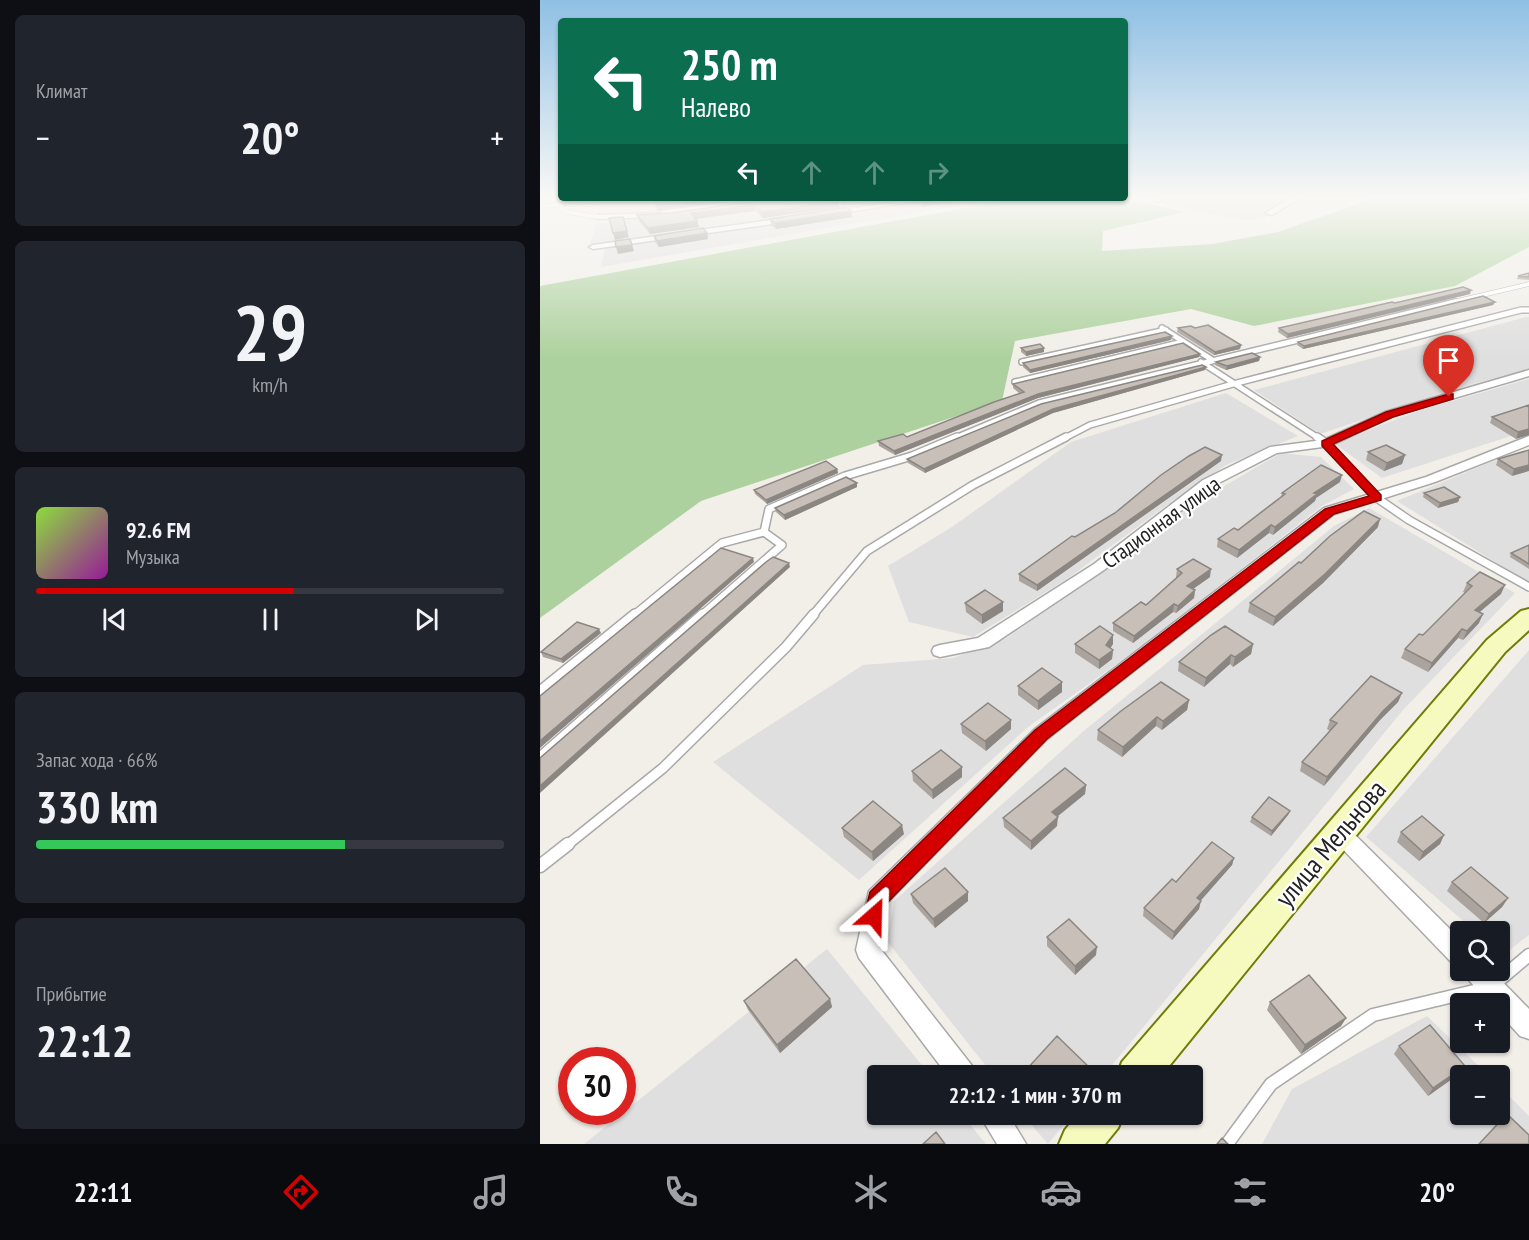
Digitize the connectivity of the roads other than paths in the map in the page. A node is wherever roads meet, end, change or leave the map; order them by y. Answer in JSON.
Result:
{"nodes":[{"id":1,"x":1529,"y":284,"type":"edge"},
{"id":2,"x":1529,"y":310,"type":"edge"},
{"id":3,"x":1183,"y":342,"type":"junction"},
{"id":4,"x":1211,"y":359,"type":"junction"},
{"id":5,"x":1022,"y":362,"type":"edge"},
{"id":6,"x":1201,"y":362,"type":"junction"},
{"id":7,"x":1529,"y":373,"type":"edge"},
{"id":8,"x":1015,"y":382,"type":"edge"},
{"id":9,"x":1233,"y":384,"type":"junction"},
{"id":10,"x":1529,"y":440,"type":"edge"},
{"id":11,"x":1326,"y":443,"type":"junction"},
{"id":12,"x":1377,"y":498,"type":"junction"},
{"id":13,"x":764,"y":532,"type":"junction"},
{"id":14,"x":1529,"y":587,"type":"edge"},
{"id":15,"x":1529,"y":617,"type":"edge"},
{"id":16,"x":940,"y":651,"type":"dead end"},
{"id":17,"x":540,"y":691,"type":"edge"},
{"id":18,"x":540,"y":757,"type":"edge"},
{"id":19,"x":1339,"y":832,"type":"junction"},
{"id":20,"x":540,"y":866,"type":"edge"},
{"id":21,"x":1450,"y":945,"type":"edge"},
{"id":22,"x":1529,"y":955,"type":"edge"},
{"id":23,"x":1510,"y":965,"type":"edge"},
{"id":24,"x":1477,"y":981,"type":"edge"},
{"id":25,"x":1485,"y":981,"type":"edge"},
{"id":26,"x":1529,"y":1028,"type":"edge"},
{"id":27,"x":956,"y":1065,"type":"edge"},
{"id":28,"x":1145,"y":1065,"type":"edge"},
{"id":29,"x":1000,"y":1125,"type":"edge"},
{"id":30,"x":1095,"y":1125,"type":"edge"},
{"id":31,"x":1013,"y":1144,"type":"edge"},
{"id":32,"x":1079,"y":1144,"type":"edge"},
{"id":33,"x":1227,"y":1144,"type":"edge"}],
"edges":[{"from":1,"to":4,"type":"lane"},
{"from":2,"to":9,"type":"lane"},
{"from":3,"to":4,"type":"lane"},
{"from":3,"to":5,"type":"lane"},
{"from":3,"to":8,"type":"lane"},
{"from":4,"to":6,"type":"lane"},
{"from":6,"to":9,"type":"lane"},
{"from":6,"to":13,"type":"lane"},
{"from":7,"to":11,"type":"street","name":"Стадионная улица"},
{"from":9,"to":11,"type":"lane"},
{"from":9,"to":20,"type":"lane"},
{"from":10,"to":12,"type":"street"},
{"from":11,"to":12,"type":"lane"},
{"from":11,"to":16,"type":"street","name":"Стадионная улица"},
{"from":12,"to":14,"type":"lane"},
{"from":12,"to":27,"type":"street"},
{"from":13,"to":17,"type":"lane"},
{"from":13,"to":18,"type":"lane"},
{"from":15,"to":19,"type":"main road","name":"улица Мельнова"},
{"from":19,"to":21,"type":"street"},
{"from":19,"to":28,"type":"main road","name":"улица Мельнова"},
{"from":22,"to":23,"type":"lane"},
{"from":24,"to":33,"type":"lane"},
{"from":25,"to":26,"type":"street"},
{"from":29,"to":31,"type":"street"},
{"from":30,"to":32,"type":"main road"}]}
